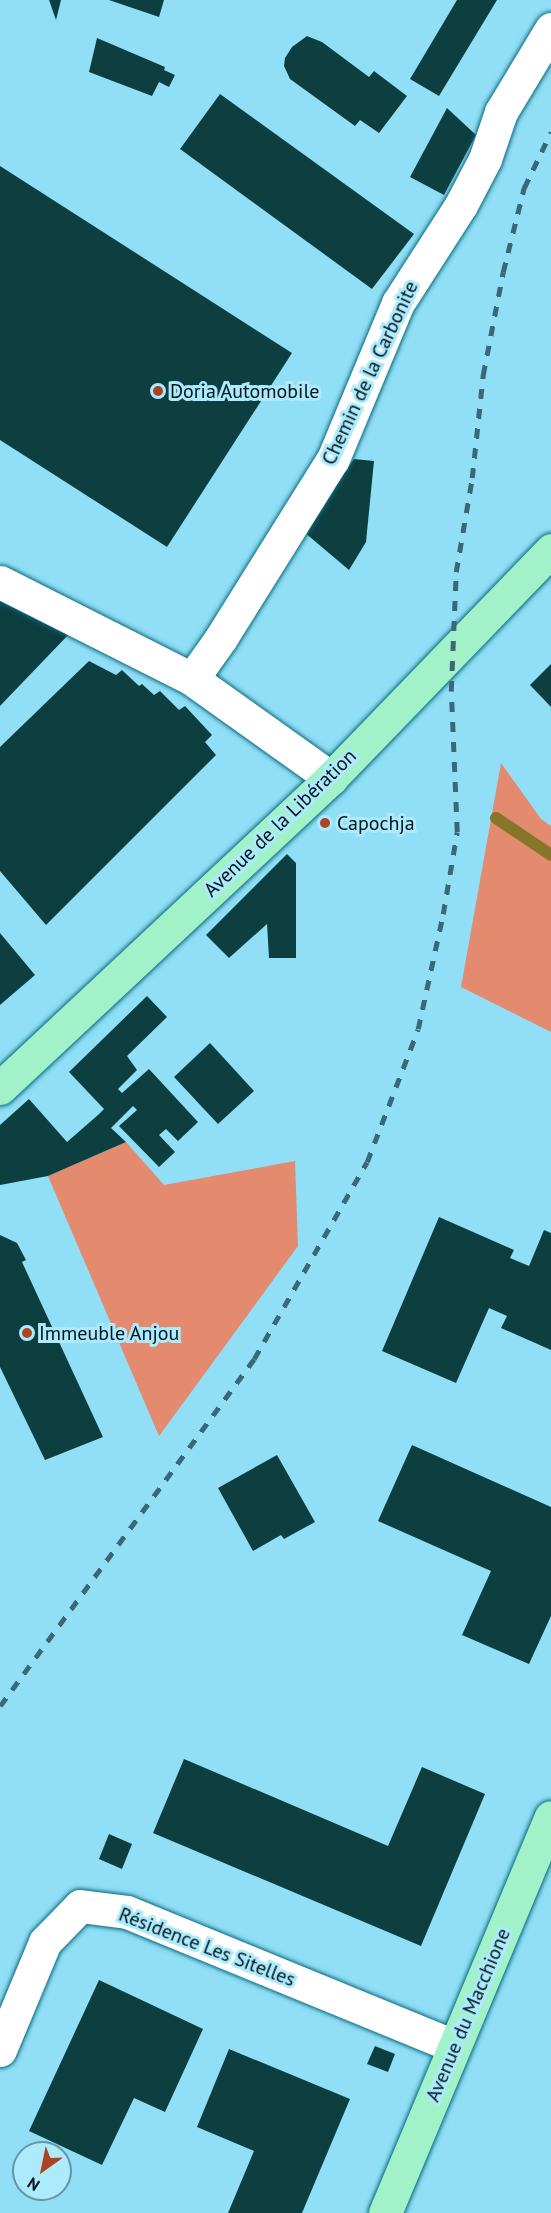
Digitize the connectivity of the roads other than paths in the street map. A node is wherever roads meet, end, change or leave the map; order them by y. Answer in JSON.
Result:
{"nodes":[{"id":1,"x":551,"y":29,"type":"edge"},
{"id":2,"x":551,"y":550,"type":"edge"},
{"id":3,"x":0,"y":582,"type":"edge"},
{"id":4,"x":192,"y":679,"type":"junction"},
{"id":5,"x":331,"y":778,"type":"junction"},
{"id":6,"x":0,"y":1088,"type":"edge"},
{"id":7,"x":551,"y":1817,"type":"edge"},
{"id":8,"x":453,"y":2046,"type":"junction"},
{"id":9,"x":0,"y":2050,"type":"edge"},
{"id":10,"x":386,"y":2213,"type":"edge"}],
"edges":[{"from":1,"to":4,"type":"street","name":"Chemin de la Carbonite"},
{"from":2,"to":5,"type":"main road","name":"Avenue de la Libération"},
{"from":3,"to":4,"type":"street"},
{"from":4,"to":5,"type":"street"},
{"from":5,"to":6,"type":"main road","name":"Avenue de la Libération"},
{"from":7,"to":8,"type":"main road","name":"Avenue du Macchione"},
{"from":8,"to":9,"type":"street","name":"Résidence Les Sitelles"},
{"from":8,"to":10,"type":"main road","name":"Avenue du Macchione"}]}
